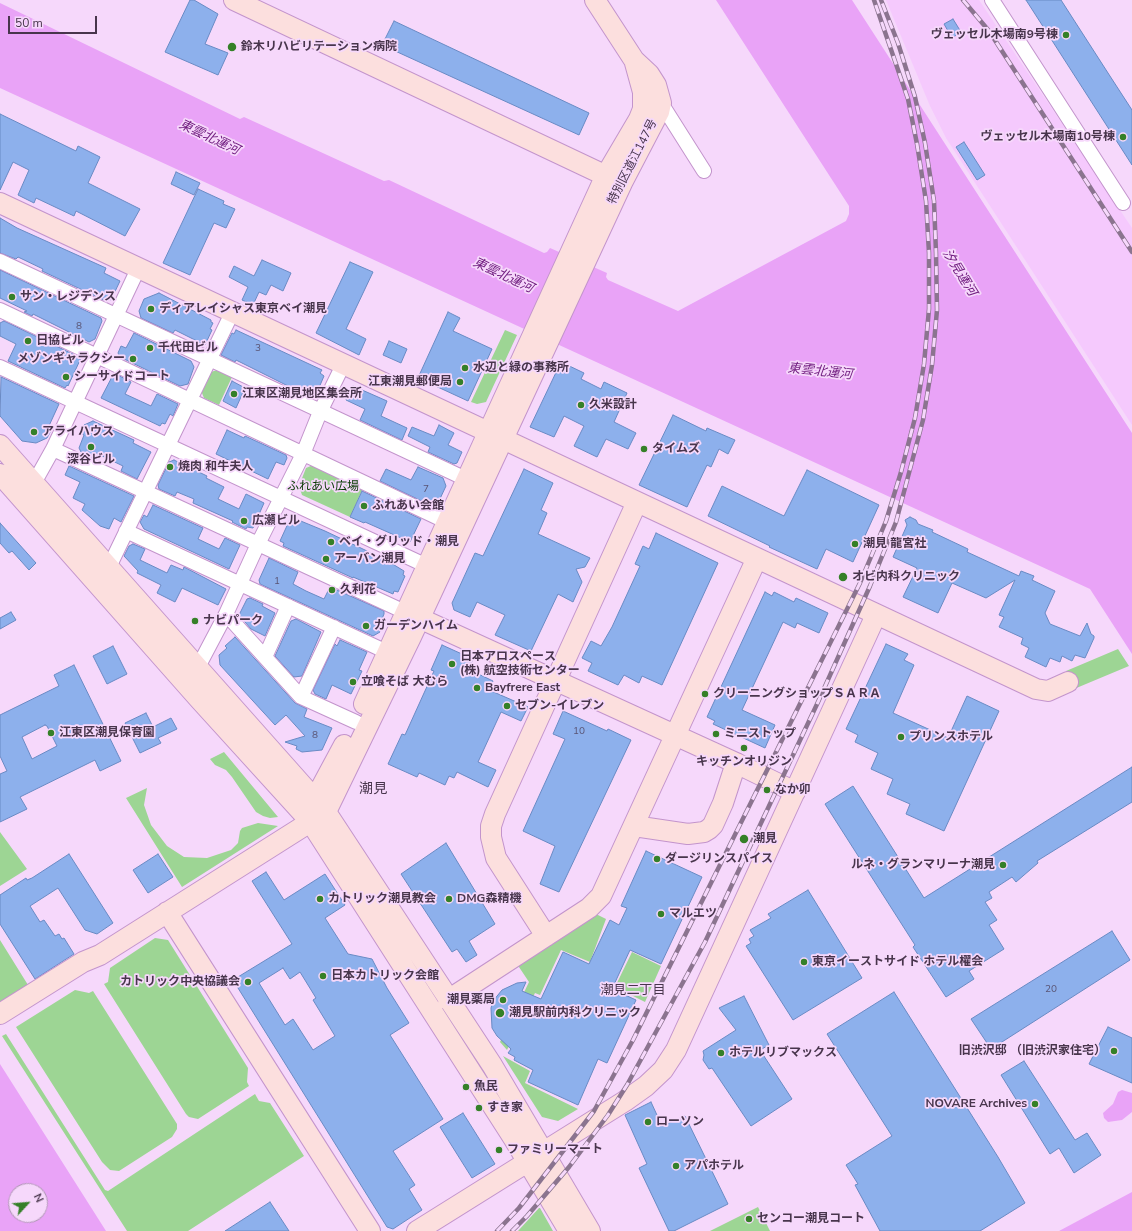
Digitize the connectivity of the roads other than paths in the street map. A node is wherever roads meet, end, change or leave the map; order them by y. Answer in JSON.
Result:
{"nodes":[{"id":1,"x":234,"y":0,"type":"edge"},
{"id":2,"x":595,"y":0,"type":"edge"},
{"id":3,"x":992,"y":0,"type":"edge"},
{"id":4,"x":260,"y":5,"type":"edge"},
{"id":5,"x":634,"y":60,"type":"junction"},
{"id":6,"x":661,"y":103,"type":"junction"},
{"id":7,"x":704,"y":171,"type":"dead end"},
{"id":8,"x":614,"y":179,"type":"junction"},
{"id":9,"x":0,"y":203,"type":"edge"},
{"id":10,"x":1123,"y":203,"type":"dead end"},
{"id":11,"x":0,"y":261,"type":"edge"},
{"id":12,"x":138,"y":270,"type":"junction"},
{"id":13,"x":0,"y":310,"type":"edge"},
{"id":14,"x":232,"y":313,"type":"junction"},
{"id":15,"x":116,"y":316,"type":"junction"},
{"id":16,"x":97,"y":355,"type":"junction"},
{"id":17,"x":210,"y":360,"type":"junction"},
{"id":18,"x":343,"y":365,"type":"junction"},
{"id":19,"x":0,"y":367,"type":"edge"},
{"id":20,"x":190,"y":400,"type":"junction"},
{"id":21,"x":75,"y":402,"type":"junction"},
{"id":22,"x":320,"y":412,"type":"junction"},
{"id":23,"x":496,"y":435,"type":"junction"},
{"id":24,"x":0,"y":445,"type":"edge"},
{"id":25,"x":168,"y":445,"type":"junction"},
{"id":26,"x":53,"y":449,"type":"junction"},
{"id":27,"x":303,"y":454,"type":"junction"},
{"id":28,"x":0,"y":474,"type":"edge"},
{"id":29,"x":466,"y":479,"type":"junction"},
{"id":30,"x":34,"y":483,"type":"junction"},
{"id":31,"x":146,"y":491,"type":"junction"},
{"id":32,"x":20,"y":496,"type":"junction"},
{"id":33,"x":280,"y":498,"type":"junction"},
{"id":34,"x":638,"y":502,"type":"junction"},
{"id":35,"x":447,"y":522,"type":"junction"},
{"id":36,"x":126,"y":531,"type":"junction"},
{"id":37,"x":258,"y":544,"type":"junction"},
{"id":38,"x":757,"y":558,"type":"junction"},
{"id":39,"x":427,"y":566,"type":"junction"},
{"id":40,"x":109,"y":567,"type":"junction"},
{"id":41,"x":240,"y":584,"type":"junction"},
{"id":42,"x":288,"y":606,"type":"junction"},
{"id":43,"x":226,"y":614,"type":"junction"},
{"id":44,"x":413,"y":615,"type":"junction"},
{"id":45,"x":876,"y":615,"type":"junction"},
{"id":46,"x":334,"y":628,"type":"junction"},
{"id":47,"x":387,"y":652,"type":"junction"},
{"id":48,"x":265,"y":657,"type":"junction"},
{"id":49,"x":198,"y":667,"type":"junction"},
{"id":50,"x":556,"y":680,"type":"junction"},
{"id":51,"x":1068,"y":682,"type":"dead end"},
{"id":52,"x":301,"y":697,"type":"junction"},
{"id":53,"x":356,"y":722,"type":"junction"},
{"id":54,"x":676,"y":736,"type":"junction"},
{"id":55,"x":736,"y":763,"type":"junction"},
{"id":56,"x":795,"y":792,"type":"junction"},
{"id":57,"x":317,"y":811,"type":"junction"},
{"id":58,"x":634,"y":826,"type":"junction"},
{"id":59,"x":167,"y":912,"type":"junction"},
{"id":60,"x":546,"y":936,"type":"junction"},
{"id":61,"x":100,"y":955,"type":"junction"},
{"id":62,"x":448,"y":1000,"type":"junction"},
{"id":63,"x":0,"y":1014,"type":"edge"},
{"id":64,"x":0,"y":1022,"type":"edge"},
{"id":65,"x":536,"y":1157,"type":"junction"},
{"id":66,"x":370,"y":1231,"type":"edge"},
{"id":67,"x":417,"y":1231,"type":"edge"},
{"id":68,"x":569,"y":1231,"type":"edge"},
{"id":69,"x":590,"y":1231,"type":"edge"}],
"edges":[{"from":1,"to":4,"type":"street"},
{"from":2,"to":5,"type":"street","name":"特別区道江147号"},
{"from":3,"to":10,"type":"street"},
{"from":4,"to":8,"type":"street"},
{"from":5,"to":6,"type":"street","name":"特別区道江147号"},
{"from":5,"to":8,"type":"street","name":"特別区道江147号"},
{"from":6,"to":7,"type":"street"},
{"from":6,"to":8,"type":"street","name":"特別区道江147号"},
{"from":8,"to":23,"type":"street","name":"特別区道江147号"},
{"from":9,"to":12,"type":"street"},
{"from":11,"to":15,"type":"street"},
{"from":12,"to":14,"type":"street"},
{"from":12,"to":15,"type":"street"},
{"from":13,"to":16,"type":"street"},
{"from":14,"to":17,"type":"street"},
{"from":14,"to":18,"type":"street"},
{"from":15,"to":16,"type":"street"},
{"from":15,"to":17,"type":"street"},
{"from":16,"to":20,"type":"street"},
{"from":16,"to":21,"type":"street"},
{"from":17,"to":20,"type":"street"},
{"from":17,"to":22,"type":"street"},
{"from":18,"to":22,"type":"street"},
{"from":18,"to":23,"type":"street"},
{"from":19,"to":21,"type":"street"},
{"from":20,"to":25,"type":"street"},
{"from":20,"to":27,"type":"street"},
{"from":21,"to":25,"type":"street"},
{"from":21,"to":26,"type":"street"},
{"from":22,"to":27,"type":"street"},
{"from":22,"to":29,"type":"street"},
{"from":23,"to":29,"type":"street"},
{"from":23,"to":34,"type":"street"},
{"from":23,"to":44,"type":"street"},
{"from":24,"to":30,"type":"street"},
{"from":25,"to":31,"type":"street"},
{"from":25,"to":33,"type":"street"},
{"from":26,"to":30,"type":"street"},
{"from":26,"to":31,"type":"street"},
{"from":27,"to":33,"type":"street"},
{"from":27,"to":35,"type":"street"},
{"from":28,"to":32,"type":"street"},
{"from":29,"to":35,"type":"street"},
{"from":30,"to":32,"type":"street"},
{"from":30,"to":40,"type":"street"},
{"from":31,"to":36,"type":"street"},
{"from":31,"to":37,"type":"street"},
{"from":32,"to":57,"type":"street"},
{"from":33,"to":37,"type":"street"},
{"from":33,"to":39,"type":"street"},
{"from":34,"to":38,"type":"street"},
{"from":34,"to":50,"type":"street"},
{"from":35,"to":39,"type":"street"},
{"from":36,"to":40,"type":"street"},
{"from":36,"to":41,"type":"street"},
{"from":37,"to":41,"type":"street"},
{"from":37,"to":44,"type":"street"},
{"from":38,"to":45,"type":"street"},
{"from":38,"to":54,"type":"street"},
{"from":39,"to":44,"type":"street"},
{"from":40,"to":49,"type":"street"},
{"from":41,"to":42,"type":"street"},
{"from":41,"to":43,"type":"street"},
{"from":42,"to":46,"type":"street"},
{"from":42,"to":48,"type":"street"},
{"from":43,"to":48,"type":"street"},
{"from":43,"to":49,"type":"street"},
{"from":44,"to":47,"type":"street"},
{"from":44,"to":50,"type":"street"},
{"from":44,"to":57,"type":"street"},
{"from":45,"to":51,"type":"street"},
{"from":45,"to":56,"type":"street"},
{"from":46,"to":47,"type":"street"},
{"from":46,"to":52,"type":"street"},
{"from":47,"to":53,"type":"street"},
{"from":48,"to":52,"type":"street"},
{"from":49,"to":57,"type":"street"},
{"from":50,"to":54,"type":"street"},
{"from":50,"to":60,"type":"street"},
{"from":52,"to":53,"type":"street"},
{"from":53,"to":57,"type":"street"},
{"from":54,"to":55,"type":"street"},
{"from":54,"to":58,"type":"street"},
{"from":55,"to":56,"type":"street"},
{"from":55,"to":58,"type":"street"},
{"from":56,"to":65,"type":"street"},
{"from":57,"to":59,"type":"street"},
{"from":57,"to":62,"type":"street"},
{"from":57,"to":65,"type":"street"},
{"from":58,"to":60,"type":"street"},
{"from":59,"to":61,"type":"street"},
{"from":59,"to":66,"type":"street"},
{"from":60,"to":62,"type":"street"},
{"from":61,"to":63,"type":"street"},
{"from":61,"to":64,"type":"street"},
{"from":62,"to":65,"type":"street"},
{"from":65,"to":67,"type":"street"},
{"from":65,"to":68,"type":"street"},
{"from":65,"to":69,"type":"street"}]}
